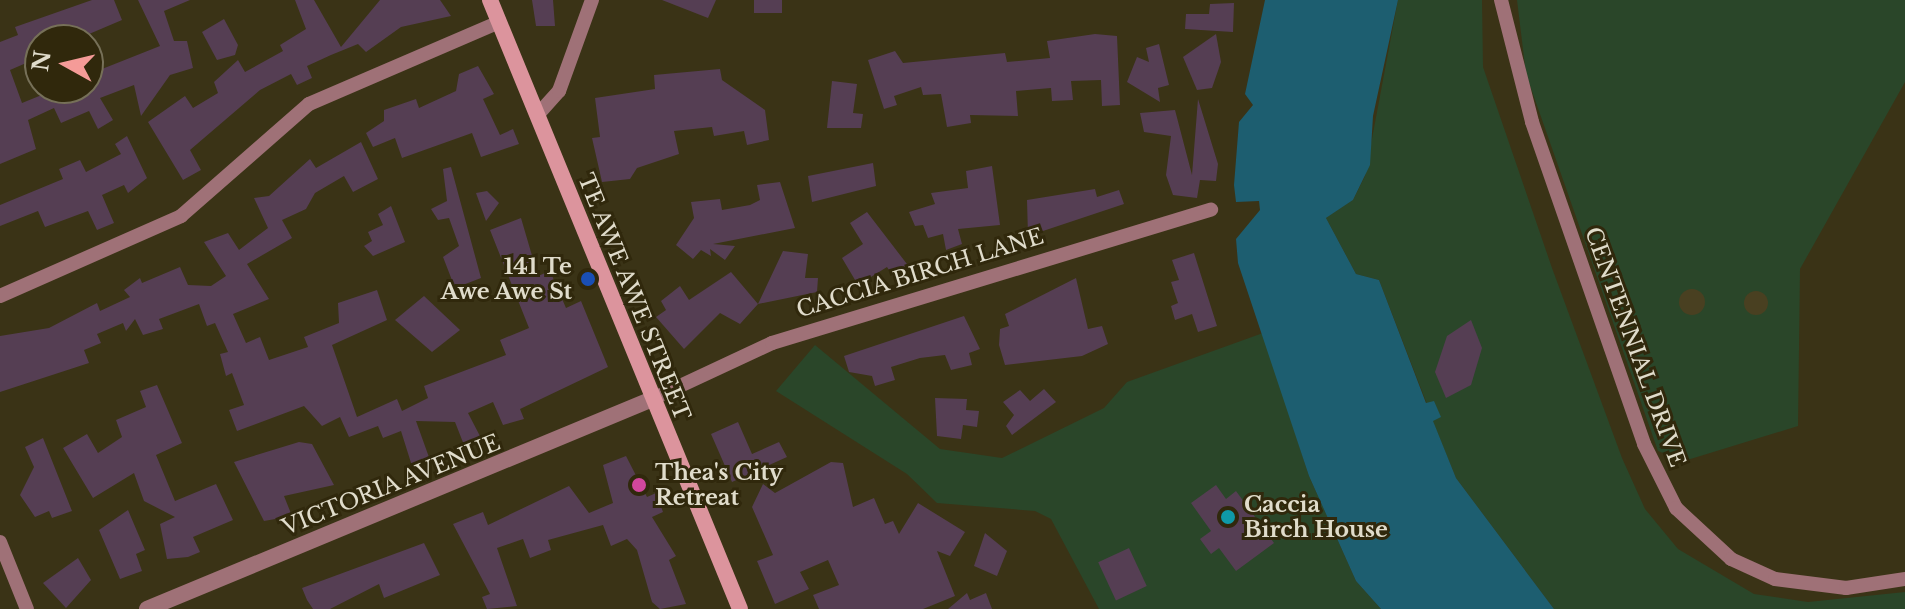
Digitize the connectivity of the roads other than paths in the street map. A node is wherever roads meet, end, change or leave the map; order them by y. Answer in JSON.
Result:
{"nodes":[{"id":1,"x":490,"y":0,"type":"edge"},
{"id":2,"x":592,"y":0,"type":"edge"},
{"id":3,"x":1501,"y":0,"type":"edge"},
{"id":4,"x":499,"y":22,"type":"junction"},
{"id":5,"x":541,"y":111,"type":"junction"},
{"id":6,"x":1211,"y":210,"type":"dead end"},
{"id":7,"x":0,"y":296,"type":"edge"},
{"id":8,"x":650,"y":400,"type":"junction"},
{"id":9,"x":0,"y":542,"type":"edge"},
{"id":10,"x":1905,"y":579,"type":"edge"},
{"id":11,"x":27,"y":609,"type":"edge"},
{"id":12,"x":147,"y":609,"type":"edge"},
{"id":13,"x":740,"y":609,"type":"edge"}],
"edges":[{"from":1,"to":4,"type":"main road","name":"TE AWE AWE STREET"},
{"from":2,"to":5,"type":"street"},
{"from":3,"to":10,"type":"street","name":"CENTENNIAL DRIVE"},
{"from":4,"to":5,"type":"main road","name":"TE AWE AWE STREET"},
{"from":4,"to":7,"type":"street"},
{"from":5,"to":8,"type":"main road","name":"TE AWE AWE STREET"},
{"from":6,"to":8,"type":"street","name":"CACCIA BIRCH LANE"},
{"from":8,"to":12,"type":"street","name":"VICTORIA AVENUE"},
{"from":8,"to":13,"type":"main road","name":"TE AWE AWE STREET"},
{"from":9,"to":11,"type":"street"}]}
